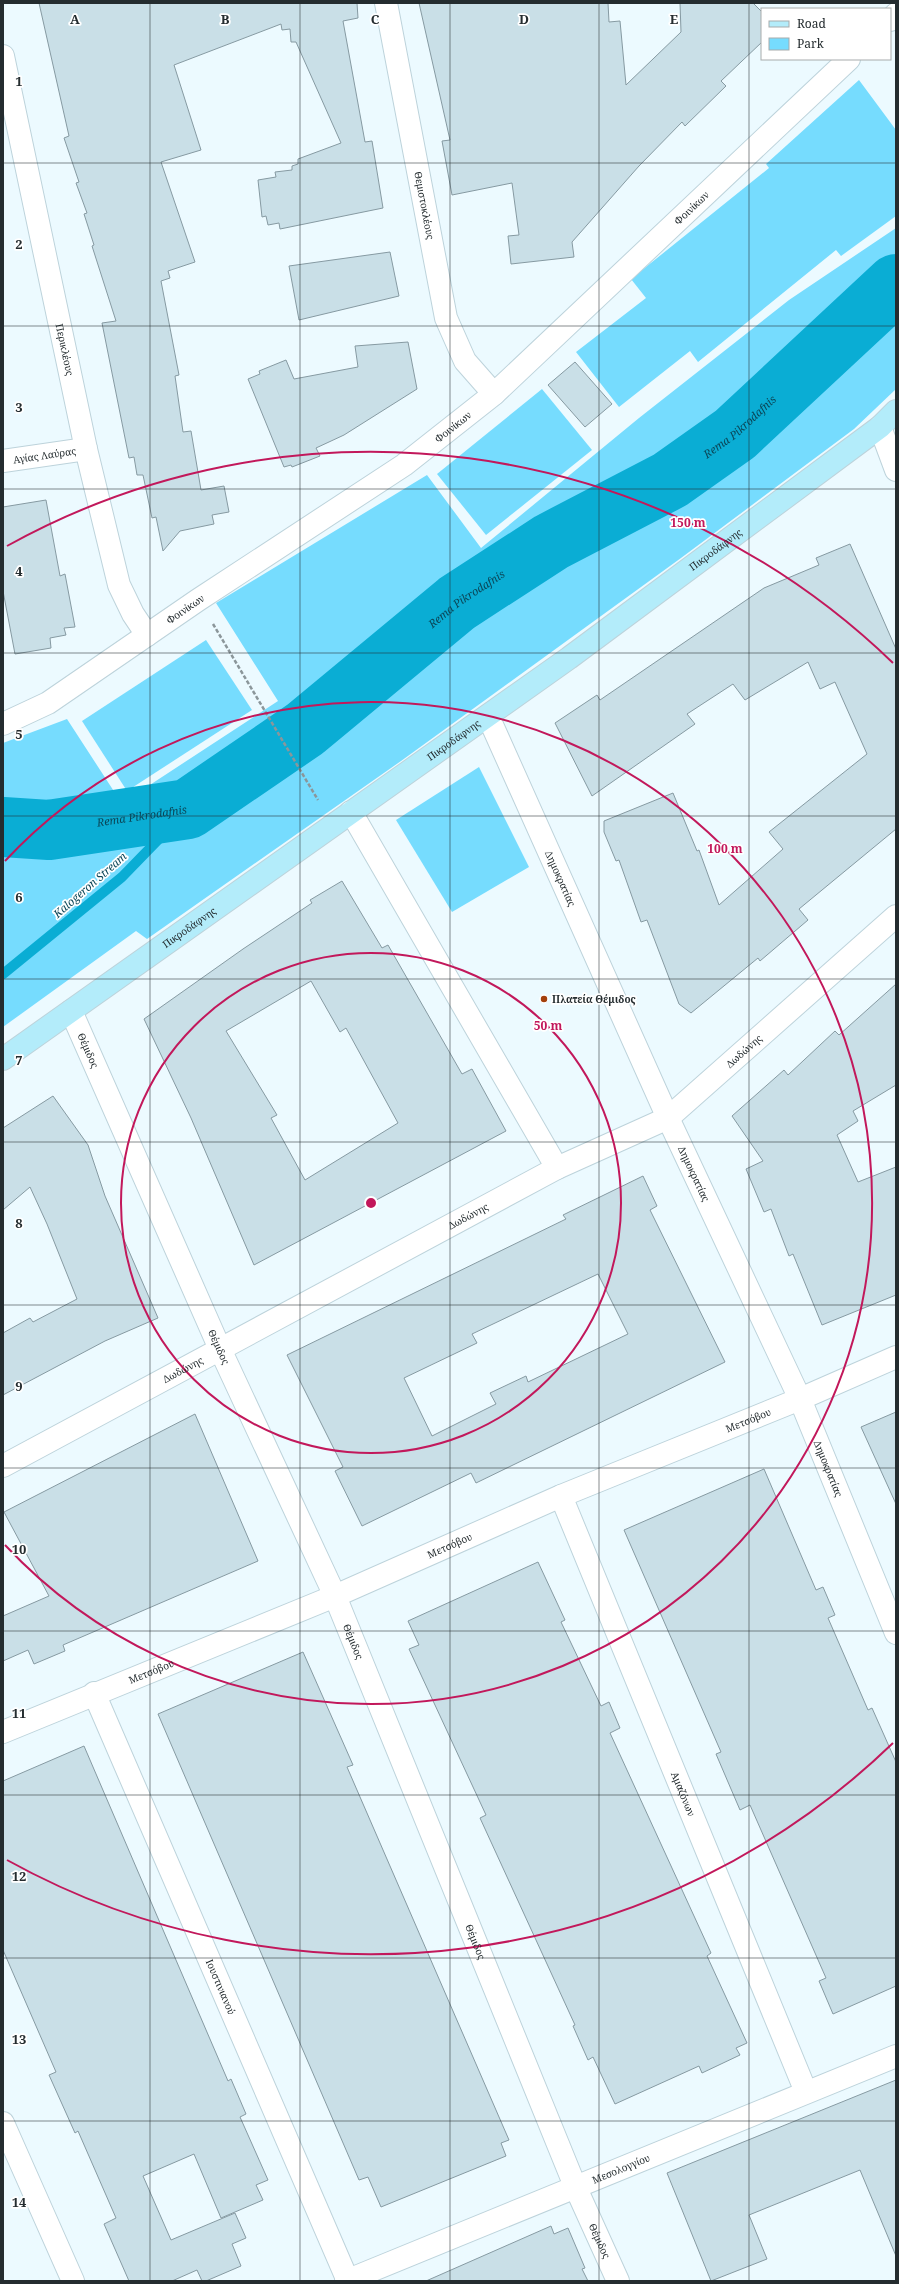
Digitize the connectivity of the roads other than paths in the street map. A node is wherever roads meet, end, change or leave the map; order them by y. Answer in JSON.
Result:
{"nodes":[{"id":1,"x":386,"y":3,"type":"edge"},
{"id":2,"x":3,"y":56,"type":"edge"},
{"id":3,"x":848,"y":60,"type":"edge"},
{"id":4,"x":494,"y":394,"type":"junction"},
{"id":5,"x":896,"y":411,"type":"edge"},
{"id":6,"x":880,"y":427,"type":"junction"},
{"id":7,"x":86,"y":449,"type":"junction"},
{"id":8,"x":3,"y":461,"type":"edge"},
{"id":9,"x":896,"y":470,"type":"edge"},
{"id":10,"x":147,"y":635,"type":"junction"},
{"id":11,"x":488,"y":716,"type":"junction"},
{"id":12,"x":3,"y":724,"type":"edge"},
{"id":13,"x":351,"y":812,"type":"junction"},
{"id":14,"x":896,"y":916,"type":"edge"},
{"id":15,"x":71,"y":1011,"type":"junction"},
{"id":16,"x":3,"y":1059,"type":"edge"},
{"id":17,"x":668,"y":1118,"type":"junction"},
{"id":18,"x":557,"y":1168,"type":"junction"},
{"id":19,"x":220,"y":1349,"type":"junction"},
{"id":20,"x":896,"y":1357,"type":"edge"},
{"id":21,"x":800,"y":1399,"type":"junction"},
{"id":22,"x":3,"y":1466,"type":"edge"},
{"id":23,"x":561,"y":1496,"type":"junction"},
{"id":24,"x":335,"y":1596,"type":"junction"},
{"id":25,"x":896,"y":1633,"type":"edge"},
{"id":26,"x":94,"y":1693,"type":"junction"},
{"id":27,"x":3,"y":1732,"type":"edge"},
{"id":28,"x":896,"y":2056,"type":"edge"},
{"id":29,"x":806,"y":2092,"type":"junction"},
{"id":30,"x":3,"y":2123,"type":"edge"},
{"id":31,"x":575,"y":2186,"type":"junction"},
{"id":32,"x":73,"y":2281,"type":"edge"},
{"id":33,"x":347,"y":2281,"type":"edge"},
{"id":34,"x":618,"y":2281,"type":"edge"}],
"edges":[{"from":1,"to":4,"type":"street","name":"Θεμιστοκλέους"},
{"from":2,"to":7,"type":"street","name":"Περικλέους"},
{"from":3,"to":4,"type":"street","name":"Φοινίκων"},
{"from":4,"to":10,"type":"street","name":"Φοινίκων"},
{"from":5,"to":6,"type":"street","name":"Πικροδάφνης"},
{"from":6,"to":9,"type":"street"},
{"from":6,"to":11,"type":"street","name":"Πικροδάφνης"},
{"from":7,"to":8,"type":"street","name":"Αγίας Λαύρας"},
{"from":7,"to":10,"type":"street","name":"Περικλέους"},
{"from":10,"to":12,"type":"street","name":"Φοινίκων"},
{"from":11,"to":13,"type":"street","name":"Πικροδάφνης"},
{"from":11,"to":17,"type":"street","name":"Δημοκρατίας"},
{"from":13,"to":15,"type":"street","name":"Πικροδάφνης"},
{"from":13,"to":18,"type":"street"},
{"from":14,"to":17,"type":"street","name":"Δωδώνης"},
{"from":15,"to":16,"type":"street","name":"Πικροδάφνης"},
{"from":15,"to":19,"type":"street","name":"Θέμιδος"},
{"from":17,"to":18,"type":"street","name":"Δωδώνης"},
{"from":17,"to":21,"type":"street","name":"Δημοκρατίας"},
{"from":18,"to":19,"type":"street","name":"Δωδώνης"},
{"from":19,"to":22,"type":"street","name":"Δωδώνης"},
{"from":19,"to":24,"type":"street","name":"Θέμιδος"},
{"from":20,"to":21,"type":"street","name":"Μετσόβου"},
{"from":21,"to":23,"type":"street","name":"Μετσόβου"},
{"from":21,"to":25,"type":"street","name":"Δημοκρατίας"},
{"from":23,"to":24,"type":"street","name":"Μετσόβου"},
{"from":23,"to":29,"type":"street","name":"Αμαζόνων"},
{"from":24,"to":26,"type":"street","name":"Μετσόβου"},
{"from":24,"to":31,"type":"street","name":"Θέμιδος"},
{"from":26,"to":27,"type":"street","name":"Μετσόβου"},
{"from":26,"to":33,"type":"street","name":"Ιουστινιανού"},
{"from":28,"to":29,"type":"street","name":"Μεσολογγίου"},
{"from":29,"to":31,"type":"street","name":"Μεσολογγίου"},
{"from":30,"to":32,"type":"street"},
{"from":31,"to":33,"type":"street","name":"Μεσολογγίου"},
{"from":31,"to":34,"type":"street","name":"Θέμιδος"}]}
